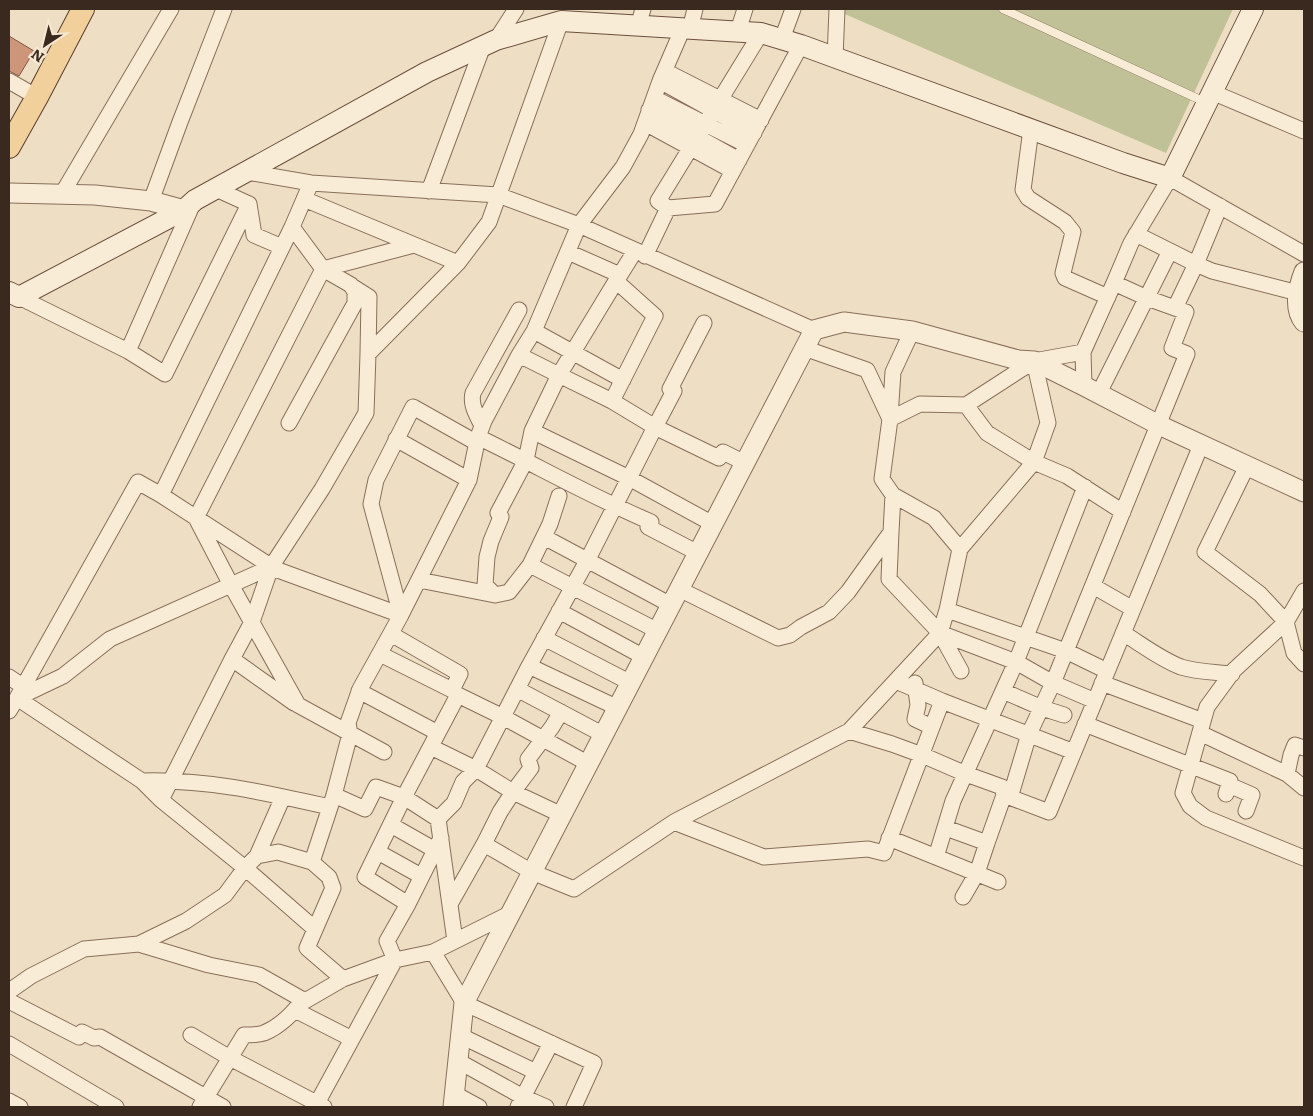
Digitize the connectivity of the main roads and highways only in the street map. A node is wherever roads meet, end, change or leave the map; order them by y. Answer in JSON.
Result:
{"nodes":[{"id":1,"x":83,"y":9,"type":"edge"},
{"id":2,"x":1253,"y":9,"type":"edge"},
{"id":3,"x":572,"y":17,"type":"edge"},
{"id":4,"x":641,"y":17,"type":"edge"},
{"id":5,"x":9,"y":147,"type":"edge"},
{"id":6,"x":14,"y":295,"type":"edge"}],
"edges":[{"from":1,"to":5,"type":"main road"},
{"from":2,"to":4,"type":"main road"},
{"from":3,"to":4,"type":"main road"},
{"from":3,"to":6,"type":"main road"}]}
